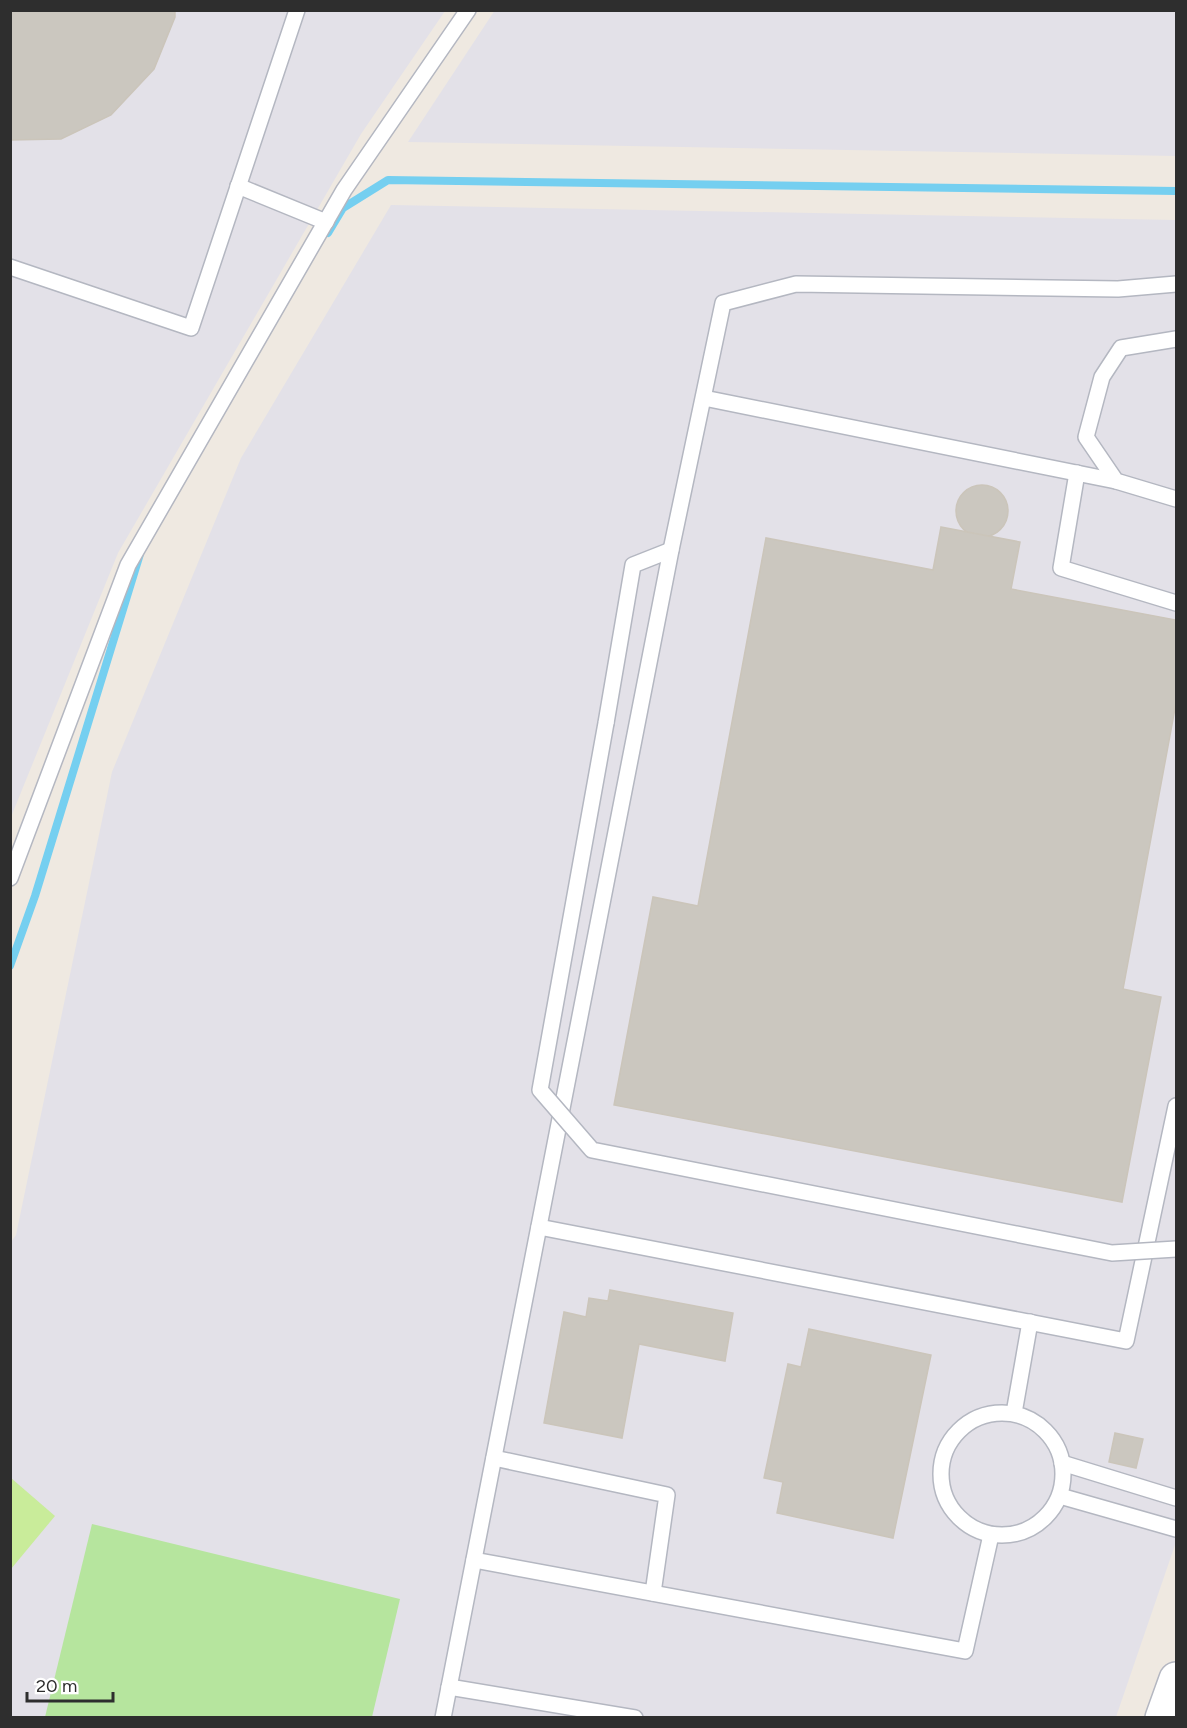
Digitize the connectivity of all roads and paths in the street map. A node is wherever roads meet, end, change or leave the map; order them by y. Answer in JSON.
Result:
{"nodes":[{"id":1,"x":297,"y":10,"type":"edge"},
{"id":2,"x":468,"y":10,"type":"edge"},
{"id":3,"x":238,"y":186,"type":"junction"},
{"id":4,"x":326,"y":222,"type":"junction"},
{"id":5,"x":10,"y":267,"type":"edge"},
{"id":6,"x":1176,"y":284,"type":"edge"},
{"id":7,"x":1176,"y":339,"type":"edge"},
{"id":8,"x":704,"y":398,"type":"junction"},
{"id":9,"x":1077,"y":472,"type":"junction"},
{"id":10,"x":1116,"y":481,"type":"junction"},
{"id":11,"x":1176,"y":499,"type":"edge"},
{"id":12,"x":671,"y":550,"type":"junction"},
{"id":13,"x":1176,"y":603,"type":"edge"},
{"id":14,"x":10,"y":878,"type":"edge"},
{"id":15,"x":1176,"y":1106,"type":"edge"},
{"id":16,"x":539,"y":1227,"type":"junction"},
{"id":17,"x":1176,"y":1249,"type":"edge"},
{"id":18,"x":1030,"y":1322,"type":"junction"},
{"id":19,"x":1014,"y":1413,"type":"junction"},
{"id":20,"x":494,"y":1458,"type":"junction"},
{"id":21,"x":1062,"y":1464,"type":"junction"},
{"id":22,"x":1060,"y":1496,"type":"junction"},
{"id":23,"x":1176,"y":1498,"type":"edge"},
{"id":24,"x":1176,"y":1529,"type":"edge"},
{"id":25,"x":991,"y":1535,"type":"junction"},
{"id":26,"x":474,"y":1560,"type":"junction"},
{"id":27,"x":653,"y":1593,"type":"junction"},
{"id":28,"x":1176,"y":1678,"type":"edge"},
{"id":29,"x":449,"y":1687,"type":"junction"},
{"id":30,"x":443,"y":1718,"type":"edge"},
{"id":31,"x":635,"y":1718,"type":"edge"},
{"id":32,"x":1162,"y":1718,"type":"edge"}],
"edges":[{"from":1,"to":3,"type":"lane"},
{"from":2,"to":4,"type":"lane"},
{"from":3,"to":4,"type":"lane"},
{"from":3,"to":5,"type":"lane"},
{"from":4,"to":14,"type":"lane"},
{"from":6,"to":8,"type":"lane"},
{"from":7,"to":10,"type":"lane"},
{"from":8,"to":9,"type":"lane"},
{"from":8,"to":12,"type":"lane"},
{"from":9,"to":10,"type":"lane"},
{"from":9,"to":13,"type":"lane"},
{"from":10,"to":11,"type":"lane"},
{"from":12,"to":16,"type":"lane"},
{"from":12,"to":17,"type":"lane","bridge":true},
{"from":15,"to":18,"type":"lane"},
{"from":16,"to":18,"type":"lane"},
{"from":16,"to":20,"type":"lane"},
{"from":18,"to":19,"type":"lane"},
{"from":19,"to":21,"type":"lane"},
{"from":19,"to":25,"type":"lane"},
{"from":20,"to":26,"type":"lane"},
{"from":20,"to":27,"type":"lane"},
{"from":21,"to":22,"type":"lane"},
{"from":21,"to":23,"type":"lane"},
{"from":22,"to":24,"type":"lane"},
{"from":22,"to":25,"type":"lane"},
{"from":25,"to":27,"type":"lane"},
{"from":26,"to":27,"type":"lane"},
{"from":26,"to":29,"type":"lane"},
{"from":28,"to":32,"type":"street"},
{"from":29,"to":30,"type":"lane"},
{"from":29,"to":31,"type":"lane"}]}
